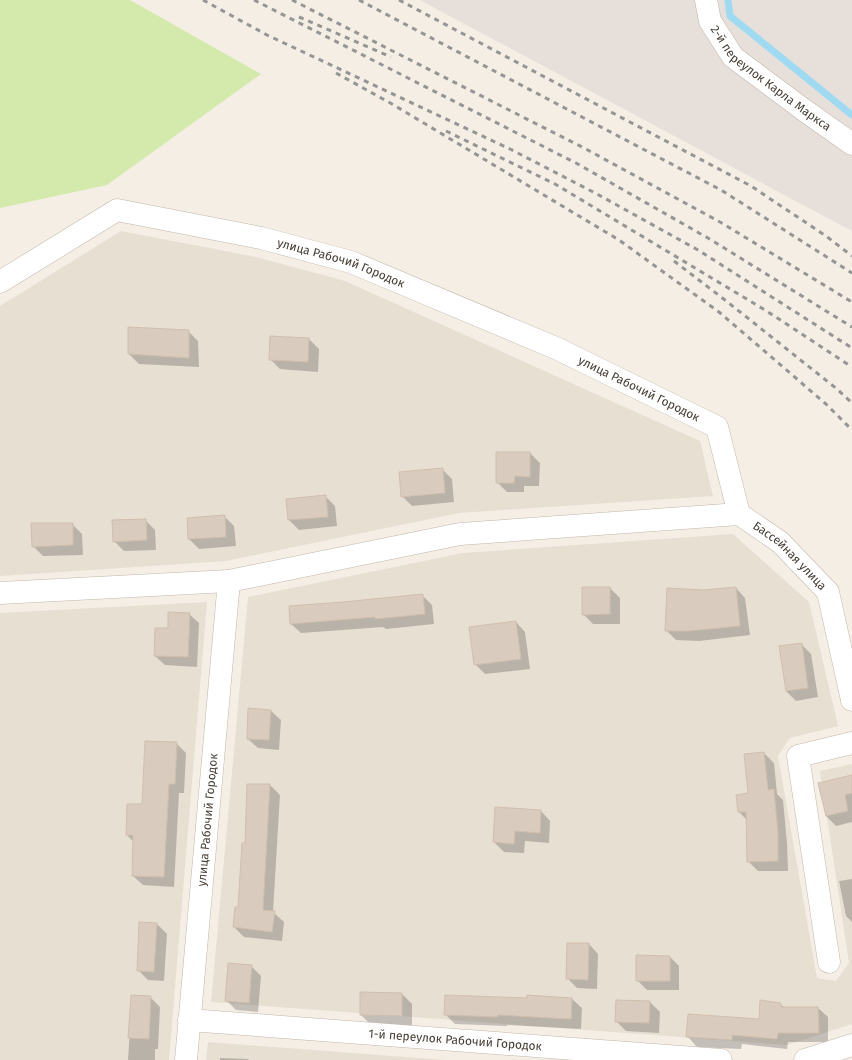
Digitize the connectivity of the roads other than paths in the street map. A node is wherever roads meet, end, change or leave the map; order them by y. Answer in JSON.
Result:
{"nodes":[{"id":1,"x":706,"y":0,"type":"edge"},
{"id":2,"x":852,"y":144,"type":"edge"},
{"id":3,"x":0,"y":282,"type":"edge"},
{"id":4,"x":739,"y":514,"type":"junction"},
{"id":5,"x":229,"y":581,"type":"junction"},
{"id":6,"x":0,"y":593,"type":"edge"},
{"id":7,"x":852,"y":700,"type":"edge"},
{"id":8,"x":852,"y":743,"type":"edge"},
{"id":9,"x":829,"y":962,"type":"dead end"},
{"id":10,"x":189,"y":1020,"type":"junction"},
{"id":11,"x":852,"y":1045,"type":"edge"},
{"id":12,"x":186,"y":1060,"type":"edge"},
{"id":13,"x":721,"y":1060,"type":"edge"},
{"id":14,"x":805,"y":1060,"type":"edge"}],
"edges":[{"from":1,"to":2,"type":"street","name":"2-й переулок Карла Маркса"},
{"from":3,"to":4,"type":"street","name":"улица Рабочий Городок"},
{"from":4,"to":5,"type":"street"},
{"from":4,"to":7,"type":"street","name":"Бассейная улица"},
{"from":5,"to":6,"type":"street"},
{"from":5,"to":10,"type":"street","name":"улица Рабочий Городок"},
{"from":8,"to":9,"type":"street"},
{"from":10,"to":12,"type":"street","name":"улица Рабочий Городок"},
{"from":10,"to":13,"type":"street","name":"1-й переулок Рабочий Городок"},
{"from":11,"to":14,"type":"street"}]}
